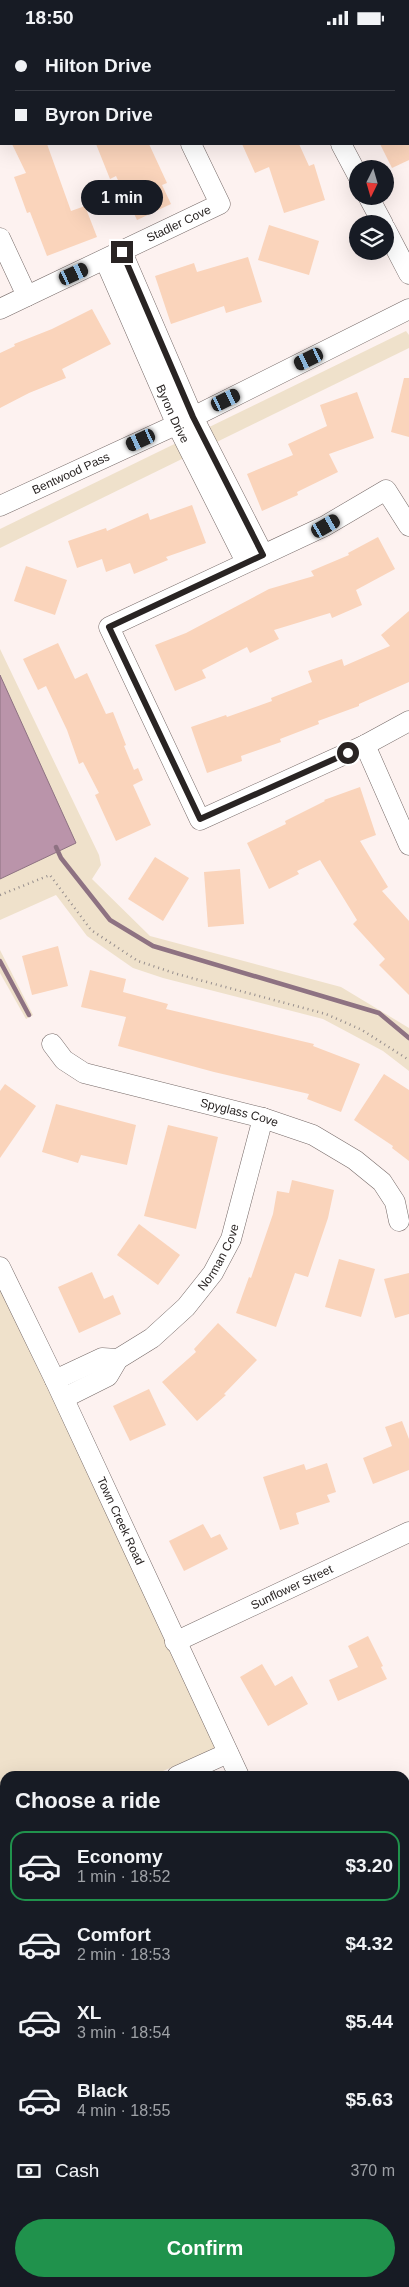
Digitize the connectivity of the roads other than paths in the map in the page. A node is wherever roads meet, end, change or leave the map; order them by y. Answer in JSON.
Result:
{"nodes":[{"id":1,"x":192,"y":145,"type":"edge"},
{"id":2,"x":342,"y":145,"type":"edge"},
{"id":3,"x":350,"y":160,"type":"edge"},
{"id":4,"x":0,"y":237,"type":"edge"},
{"id":5,"x":394,"y":245,"type":"edge"},
{"id":6,"x":114,"y":256,"type":"junction"},
{"id":7,"x":409,"y":274,"type":"edge"},
{"id":8,"x":27,"y":296,"type":"junction"},
{"id":9,"x":0,"y":309,"type":"edge"},
{"id":10,"x":409,"y":309,"type":"edge"},
{"id":11,"x":184,"y":420,"type":"junction"},
{"id":12,"x":0,"y":506,"type":"edge"},
{"id":13,"x":409,"y":526,"type":"edge"},
{"id":14,"x":255,"y":558,"type":"junction"},
{"id":15,"x":409,"y":721,"type":"edge"},
{"id":16,"x":365,"y":745,"type":"junction"},
{"id":17,"x":409,"y":845,"type":"edge"},
{"id":18,"x":52,"y":1044,"type":"dead end"},
{"id":19,"x":263,"y":1118,"type":"junction"},
{"id":20,"x":399,"y":1221,"type":"dead end"},
{"id":21,"x":0,"y":1267,"type":"edge"},
{"id":22,"x":118,"y":1359,"type":"junction"},
{"id":23,"x":55,"y":1380,"type":"junction"},
{"id":24,"x":64,"y":1398,"type":"junction"},
{"id":25,"x":409,"y":1532,"type":"edge"},
{"id":26,"x":175,"y":1642,"type":"junction"},
{"id":27,"x":228,"y":1753,"type":"junction"},
{"id":28,"x":188,"y":1771,"type":"edge"},
{"id":29,"x":237,"y":1771,"type":"edge"}],
"edges":[{"from":1,"to":6,"type":"street","name":"Stadler Cove"},
{"from":2,"to":3,"type":"street"},
{"from":4,"to":8,"type":"street"},
{"from":5,"to":7,"type":"street"},
{"from":6,"to":8,"type":"street","name":"Stadler Cove"},
{"from":6,"to":11,"type":"street","name":"Byron Drive"},
{"from":8,"to":9,"type":"street","name":"Stadler Cove"},
{"from":10,"to":11,"type":"street","name":"Bentwood Pass"},
{"from":11,"to":12,"type":"street","name":"Bentwood Pass"},
{"from":11,"to":14,"type":"street","name":"Byron Drive"},
{"from":13,"to":14,"type":"street"},
{"from":14,"to":16,"type":"street"},
{"from":15,"to":16,"type":"street"},
{"from":16,"to":17,"type":"street"},
{"from":18,"to":19,"type":"street","name":"Spyglass Cove"},
{"from":19,"to":20,"type":"street","name":"Spyglass Cove"},
{"from":19,"to":22,"type":"street","name":"Norman Cove"},
{"from":21,"to":23,"type":"street","name":"Town Creek Road"},
{"from":22,"to":23,"type":"street","name":"Norman Cove"},
{"from":22,"to":24,"type":"street","name":"Norman Cove"},
{"from":23,"to":24,"type":"street","name":"Town Creek Road"},
{"from":24,"to":26,"type":"street","name":"Town Creek Road"},
{"from":25,"to":26,"type":"street","name":"Sunflower Street"},
{"from":26,"to":27,"type":"street","name":"Town Creek Road"},
{"from":27,"to":28,"type":"street"},
{"from":27,"to":29,"type":"street","name":"Town Creek Road"}]}
